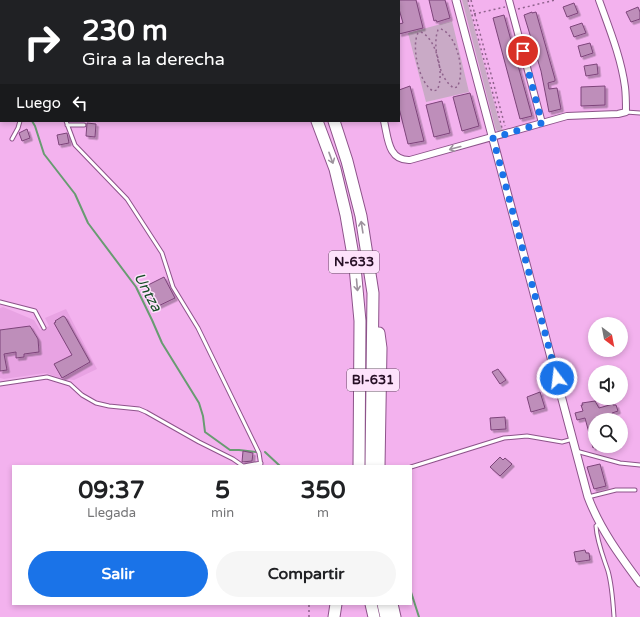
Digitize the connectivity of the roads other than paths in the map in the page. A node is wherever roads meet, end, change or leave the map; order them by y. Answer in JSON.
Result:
{"nodes":[{"id":1,"x":456,"y":0,"type":"edge"},
{"id":2,"x":598,"y":0,"type":"edge"},
{"id":3,"x":511,"y":6,"type":"edge"},
{"id":4,"x":626,"y":112,"type":"junction"},
{"id":5,"x":640,"y":113,"type":"edge"},
{"id":6,"x":20,"y":122,"type":"edge"},
{"id":7,"x":66,"y":122,"type":"edge"},
{"id":8,"x":317,"y":122,"type":"edge"},
{"id":9,"x":334,"y":122,"type":"edge"},
{"id":10,"x":384,"y":122,"type":"edge"},
{"id":11,"x":542,"y":123,"type":"junction"},
{"id":12,"x":68,"y":125,"type":"junction"},
{"id":13,"x":84,"y":125,"type":"dead end"},
{"id":14,"x":493,"y":138,"type":"junction"},
{"id":15,"x":12,"y":139,"type":"dead end"},
{"id":16,"x":373,"y":293,"type":"junction"},
{"id":17,"x":0,"y":302,"type":"edge"},
{"id":18,"x":44,"y":328,"type":"dead end"},
{"id":19,"x":0,"y":384,"type":"edge"},
{"id":20,"x":359,"y":409,"type":"junction"},
{"id":21,"x":573,"y":439,"type":"junction"},
{"id":22,"x":576,"y":452,"type":"junction"},
{"id":23,"x":242,"y":465,"type":"edge"},
{"id":24,"x":261,"y":465,"type":"edge"},
{"id":25,"x":353,"y":465,"type":"edge"},
{"id":26,"x":359,"y":465,"type":"edge"},
{"id":27,"x":371,"y":465,"type":"edge"},
{"id":28,"x":379,"y":465,"type":"edge"},
{"id":29,"x":640,"y":465,"type":"edge"},
{"id":30,"x":412,"y":467,"type":"edge"},
{"id":31,"x":635,"y":490,"type":"dead end"},
{"id":32,"x":588,"y":497,"type":"junction"},
{"id":33,"x":600,"y":523,"type":"junction"},
{"id":34,"x":640,"y":583,"type":"edge"},
{"id":35,"x":336,"y":605,"type":"edge"},
{"id":36,"x":371,"y":605,"type":"edge"},
{"id":37,"x":383,"y":605,"type":"edge"},
{"id":38,"x":392,"y":605,"type":"edge"},
{"id":39,"x":334,"y":617,"type":"edge"},
{"id":40,"x":374,"y":617,"type":"edge"},
{"id":41,"x":386,"y":617,"type":"edge"},
{"id":42,"x":395,"y":617,"type":"edge"},
{"id":43,"x":614,"y":617,"type":"edge"}],
"edges":[{"from":1,"to":14,"type":"street"},
{"from":2,"to":4,"type":"street"},
{"from":3,"to":11,"type":"street"},
{"from":4,"to":5,"type":"lane"},
{"from":4,"to":11,"type":"street"},
{"from":6,"to":15,"type":"lane"},
{"from":7,"to":12,"type":"lane"},
{"from":8,"to":20,"type":"highway","number":"N-633","one_way":true},
{"from":16,"to":9,"type":"highway","number":"N-633","one_way":true},
{"from":14,"to":10,"type":"street","one_way":true},
{"from":11,"to":14,"type":"street"},
{"from":12,"to":13,"type":"lane"},
{"from":12,"to":24,"type":"lane"},
{"from":14,"to":21,"type":"street"},
{"from":16,"to":27,"type":"highway","number":"BI-631"},
{"from":16,"to":28,"type":"highway","number":"N-633"},
{"from":17,"to":18,"type":"lane"},
{"from":19,"to":23,"type":"lane"},
{"from":20,"to":25,"type":"highway"},
{"from":20,"to":26,"type":"highway","number":"BI-631"},
{"from":21,"to":22,"type":"street"},
{"from":21,"to":30,"type":"lane"},
{"from":22,"to":29,"type":"lane"},
{"from":22,"to":32,"type":"street"},
{"from":31,"to":32,"type":"lane"},
{"from":32,"to":33,"type":"street"},
{"from":33,"to":34,"type":"street"},
{"from":33,"to":43,"type":"lane"},
{"from":35,"to":39,"type":"highway"},
{"from":36,"to":40,"type":"highway"},
{"from":37,"to":41,"type":"highway"},
{"from":38,"to":42,"type":"highway"}]}
